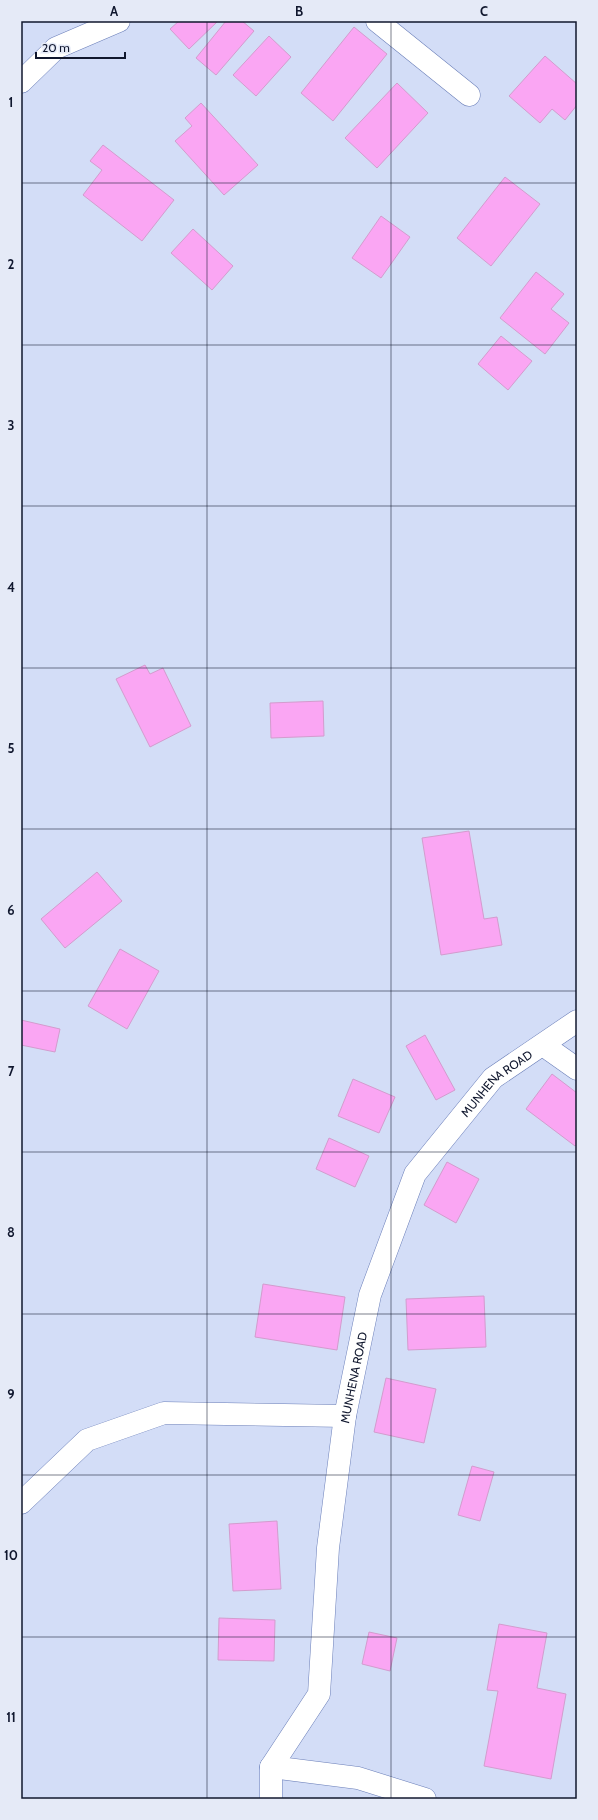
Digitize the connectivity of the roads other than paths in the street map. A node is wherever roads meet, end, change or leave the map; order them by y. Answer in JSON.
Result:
{"nodes":[{"id":1,"x":119,"y":21,"type":"edge"},
{"id":2,"x":376,"y":21,"type":"edge"},
{"id":3,"x":21,"y":82,"type":"edge"},
{"id":4,"x":469,"y":95,"type":"dead end"},
{"id":5,"x":577,"y":1021,"type":"edge"},
{"id":6,"x":543,"y":1045,"type":"junction"},
{"id":7,"x":577,"y":1069,"type":"edge"},
{"id":8,"x":344,"y":1416,"type":"junction"},
{"id":9,"x":21,"y":1503,"type":"edge"},
{"id":10,"x":272,"y":1767,"type":"junction"},
{"id":11,"x":271,"y":1799,"type":"edge"},
{"id":12,"x":425,"y":1799,"type":"edge"}],
"edges":[{"from":1,"to":3,"type":"street"},
{"from":2,"to":4,"type":"street"},
{"from":5,"to":6,"type":"street","name":"MUNHENA ROAD"},
{"from":6,"to":7,"type":"street"},
{"from":6,"to":8,"type":"street","name":"MUNHENA ROAD"},
{"from":8,"to":9,"type":"street"},
{"from":8,"to":10,"type":"street","name":"MUNHENA ROAD"},
{"from":10,"to":11,"type":"street"},
{"from":10,"to":12,"type":"street"}]}
